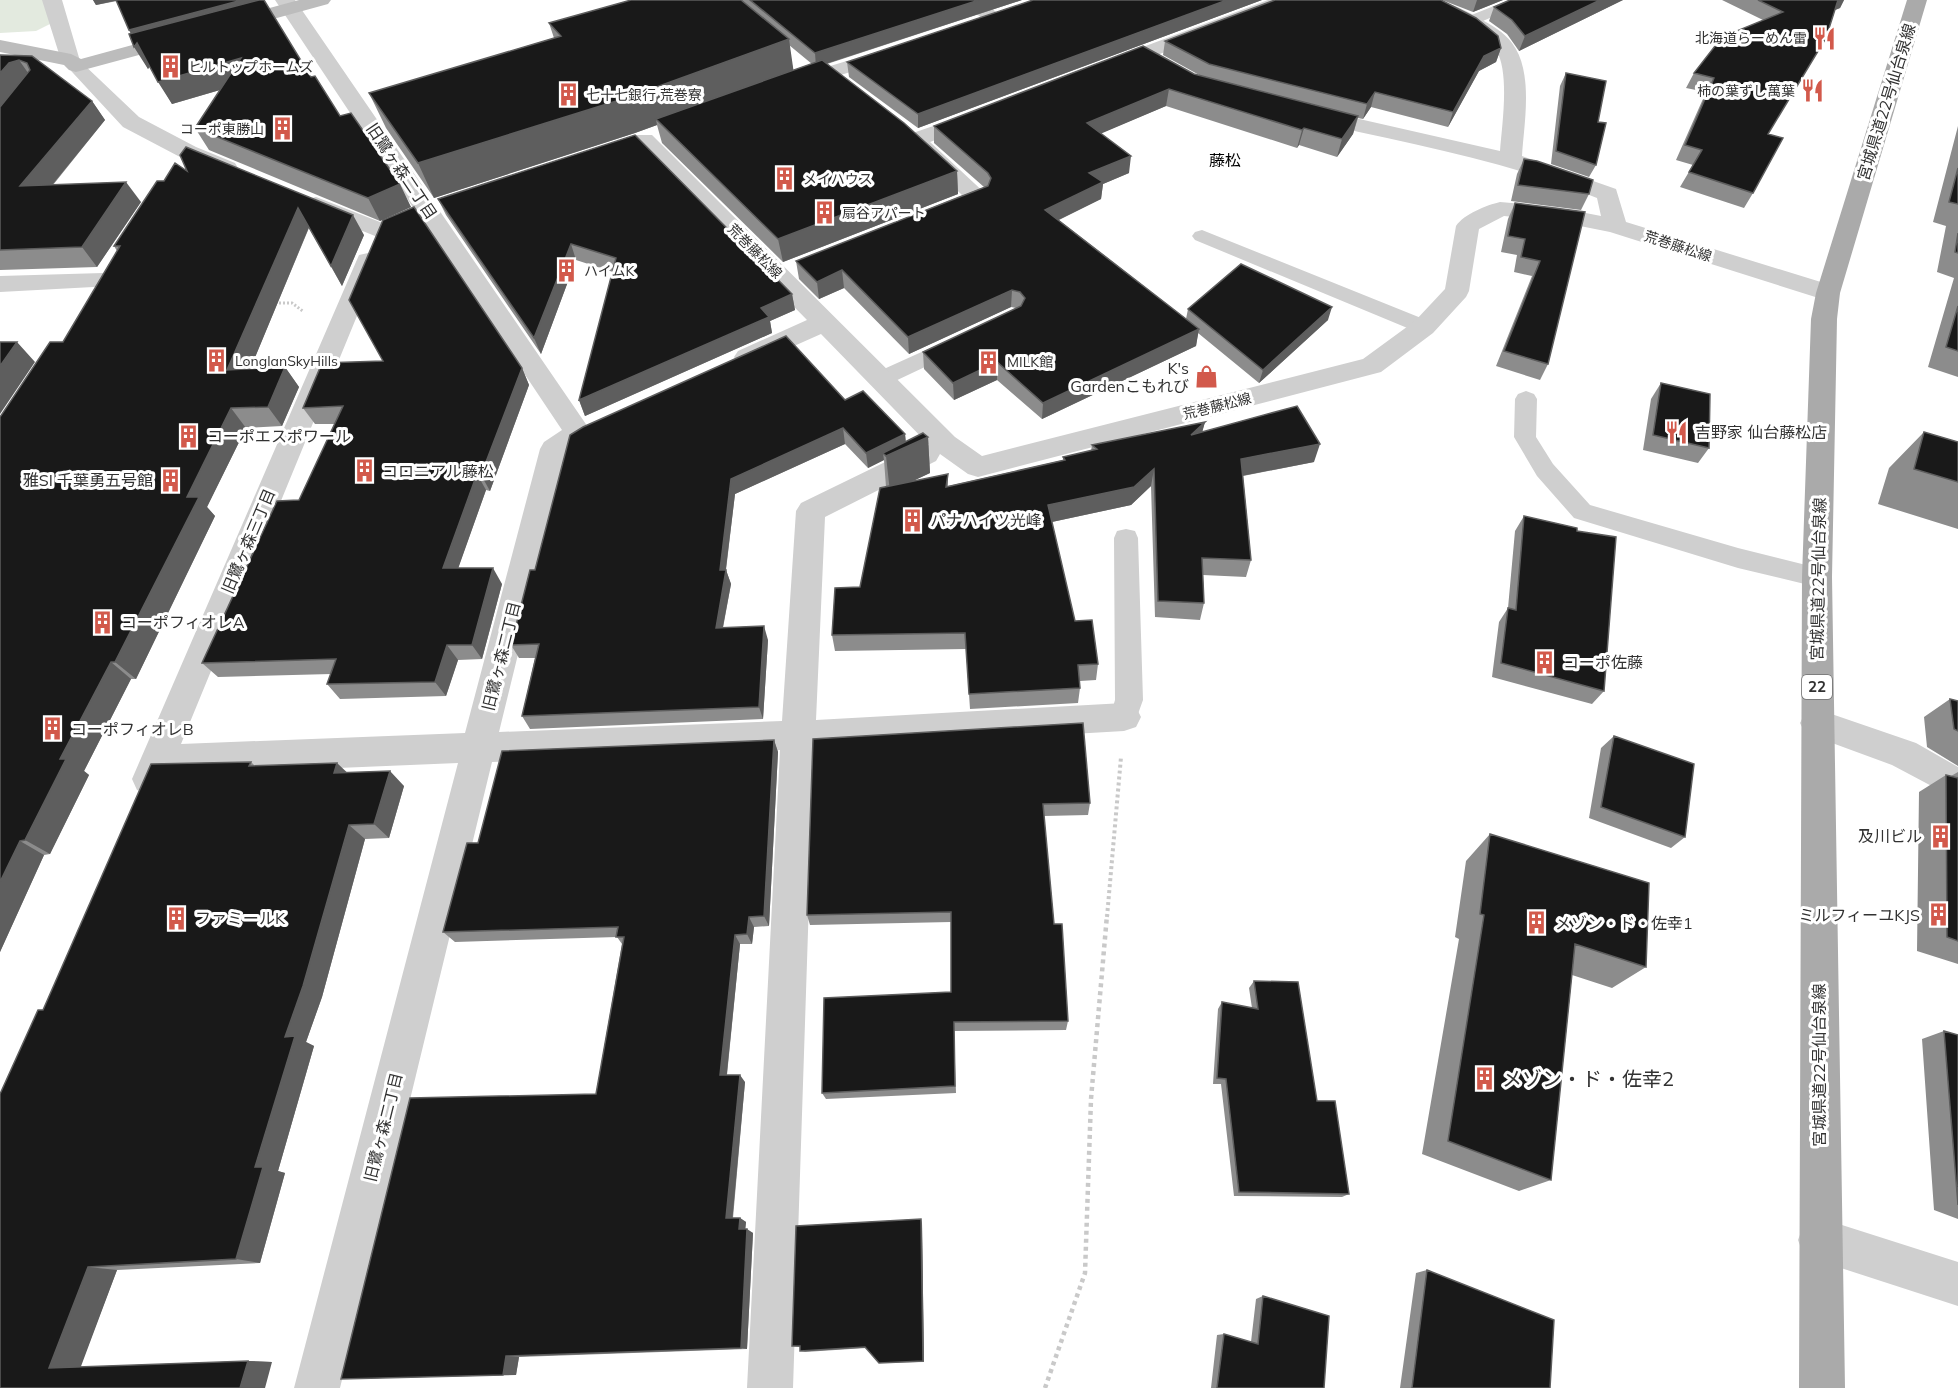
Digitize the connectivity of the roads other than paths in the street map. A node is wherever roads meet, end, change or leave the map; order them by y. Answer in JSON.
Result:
{"nodes":[{"id":1,"x":52,"y":0,"type":"edge"},
{"id":2,"x":969,"y":0,"type":"edge"},
{"id":3,"x":1286,"y":0,"type":"edge"},
{"id":4,"x":1428,"y":0,"type":"edge"},
{"id":5,"x":1523,"y":0,"type":"edge"},
{"id":6,"x":1917,"y":0,"type":"edge"},
{"id":7,"x":299,"y":3,"type":"edge"},
{"id":8,"x":1016,"y":11,"type":"edge"},
{"id":9,"x":995,"y":19,"type":"junction"},
{"id":10,"x":1470,"y":21,"type":"junction"},
{"id":11,"x":973,"y":26,"type":"edge"},
{"id":12,"x":0,"y":46,"type":"edge"},
{"id":13,"x":907,"y":48,"type":"edge"},
{"id":14,"x":1143,"y":54,"type":"junction"},
{"id":15,"x":1121,"y":62,"type":"edge"},
{"id":16,"x":74,"y":63,"type":"junction"},
{"id":17,"x":795,"y":63,"type":"dead end"},
{"id":18,"x":1171,"y":69,"type":"edge"},
{"id":19,"x":829,"y":80,"type":"junction"},
{"id":20,"x":778,"y":90,"type":"edge"},
{"id":21,"x":1002,"y":107,"type":"edge"},
{"id":22,"x":1291,"y":109,"type":"edge"},
{"id":23,"x":644,"y":139,"type":"edge"},
{"id":24,"x":1511,"y":160,"type":"junction"},
{"id":25,"x":241,"y":174,"type":"edge"},
{"id":26,"x":295,"y":196,"type":"edge"},
{"id":27,"x":441,"y":207,"type":"junction"},
{"id":28,"x":923,"y":218,"type":"edge"},
{"id":29,"x":1615,"y":226,"type":"junction"},
{"id":30,"x":380,"y":231,"type":"junction"},
{"id":31,"x":1202,"y":236,"type":"dead end"},
{"id":32,"x":0,"y":284,"type":"edge"},
{"id":33,"x":1828,"y":293,"type":"junction"},
{"id":34,"x":86,"y":307,"type":"edge"},
{"id":35,"x":824,"y":323,"type":"junction"},
{"id":36,"x":1424,"y":327,"type":"junction"},
{"id":37,"x":980,"y":332,"type":"edge"},
{"id":38,"x":727,"y":366,"type":"edge"},
{"id":39,"x":883,"y":378,"type":"junction"},
{"id":40,"x":1526,"y":399,"type":"dead end"},
{"id":41,"x":945,"y":444,"type":"junction"},
{"id":42,"x":1126,"y":538,"type":"dead end"},
{"id":43,"x":1817,"y":577,"type":"junction"},
{"id":44,"x":1124,"y":717,"type":"joint"},
{"id":45,"x":1817,"y":723,"type":"junction"},
{"id":46,"x":798,"y":735,"type":"junction"},
{"id":47,"x":477,"y":746,"type":"junction"},
{"id":48,"x":157,"y":760,"type":"junction"},
{"id":49,"x":1958,"y":785,"type":"edge"},
{"id":50,"x":138,"y":803,"type":"edge"},
{"id":51,"x":1821,"y":1240,"type":"junction"},
{"id":52,"x":1958,"y":1284,"type":"edge"},
{"id":53,"x":317,"y":1388,"type":"edge"},
{"id":54,"x":770,"y":1388,"type":"edge"},
{"id":55,"x":1822,"y":1388,"type":"edge"}],
"edges":[{"from":1,"to":16,"type":"street"},
{"from":2,"to":9,"type":"street"},
{"from":3,"to":14,"type":"street"},
{"from":4,"to":10,"type":"street"},
{"from":5,"to":10,"type":"lane"},
{"from":6,"to":33,"type":"main road","name":"宮城県道22号仙台泉線","number":"22"},
{"from":7,"to":16,"type":"street"},
{"from":7,"to":27,"type":"street","name":"旧鷺ヶ森二丁目"},
{"from":8,"to":9,"type":"street"},
{"from":9,"to":11,"type":"street"},
{"from":10,"to":24,"type":"street"},
{"from":12,"to":16,"type":"street"},
{"from":13,"to":19,"type":"street"},
{"from":14,"to":15,"type":"street"},
{"from":14,"to":18,"type":"street"},
{"from":16,"to":25,"type":"street"},
{"from":17,"to":19,"type":"street"},
{"from":19,"to":20,"type":"street"},
{"from":21,"to":28,"type":"street"},
{"from":22,"to":24,"type":"street"},
{"from":23,"to":35,"type":"street","name":"荒巻藤松線"},
{"from":24,"to":29,"type":"street"},
{"from":26,"to":30,"type":"street"},
{"from":27,"to":30,"type":"street"},
{"from":27,"to":47,"type":"street","name":"旧鷺ヶ森二丁目"},
{"from":29,"to":33,"type":"street","name":"荒巻藤松線"},
{"from":29,"to":36,"type":"street","name":"荒巻藤松線"},
{"from":30,"to":48,"type":"street","name":"旧鷺ヶ森三丁目"},
{"from":31,"to":36,"type":"lane"},
{"from":32,"to":34,"type":"street"},
{"from":33,"to":43,"type":"main road","name":"宮城県道22号仙台泉線","number":"22"},
{"from":35,"to":38,"type":"street"},
{"from":35,"to":39,"type":"street","name":"荒巻藤松線"},
{"from":36,"to":41,"type":"street","name":"荒巻藤松線"},
{"from":37,"to":39,"type":"lane"},
{"from":39,"to":41,"type":"street","name":"荒巻藤松線"},
{"from":40,"to":43,"type":"lane"},
{"from":41,"to":46,"type":"street"},
{"from":42,"to":44,"type":"lane"},
{"from":43,"to":45,"type":"main road","name":"宮城県道22号仙台泉線","number":"22"},
{"from":44,"to":46,"type":"street"},
{"from":45,"to":49,"type":"street"},
{"from":45,"to":51,"type":"main road","name":"宮城県道22号仙台泉線","number":"22"},
{"from":46,"to":47,"type":"street"},
{"from":46,"to":54,"type":"street"},
{"from":47,"to":48,"type":"street"},
{"from":47,"to":53,"type":"street","name":"旧鷺ヶ森二丁目"},
{"from":48,"to":50,"type":"street","name":"旧鷺ヶ森三丁目"},
{"from":51,"to":52,"type":"street"},
{"from":51,"to":55,"type":"main road","name":"宮城県道22号仙台泉線","number":"22"}]}
